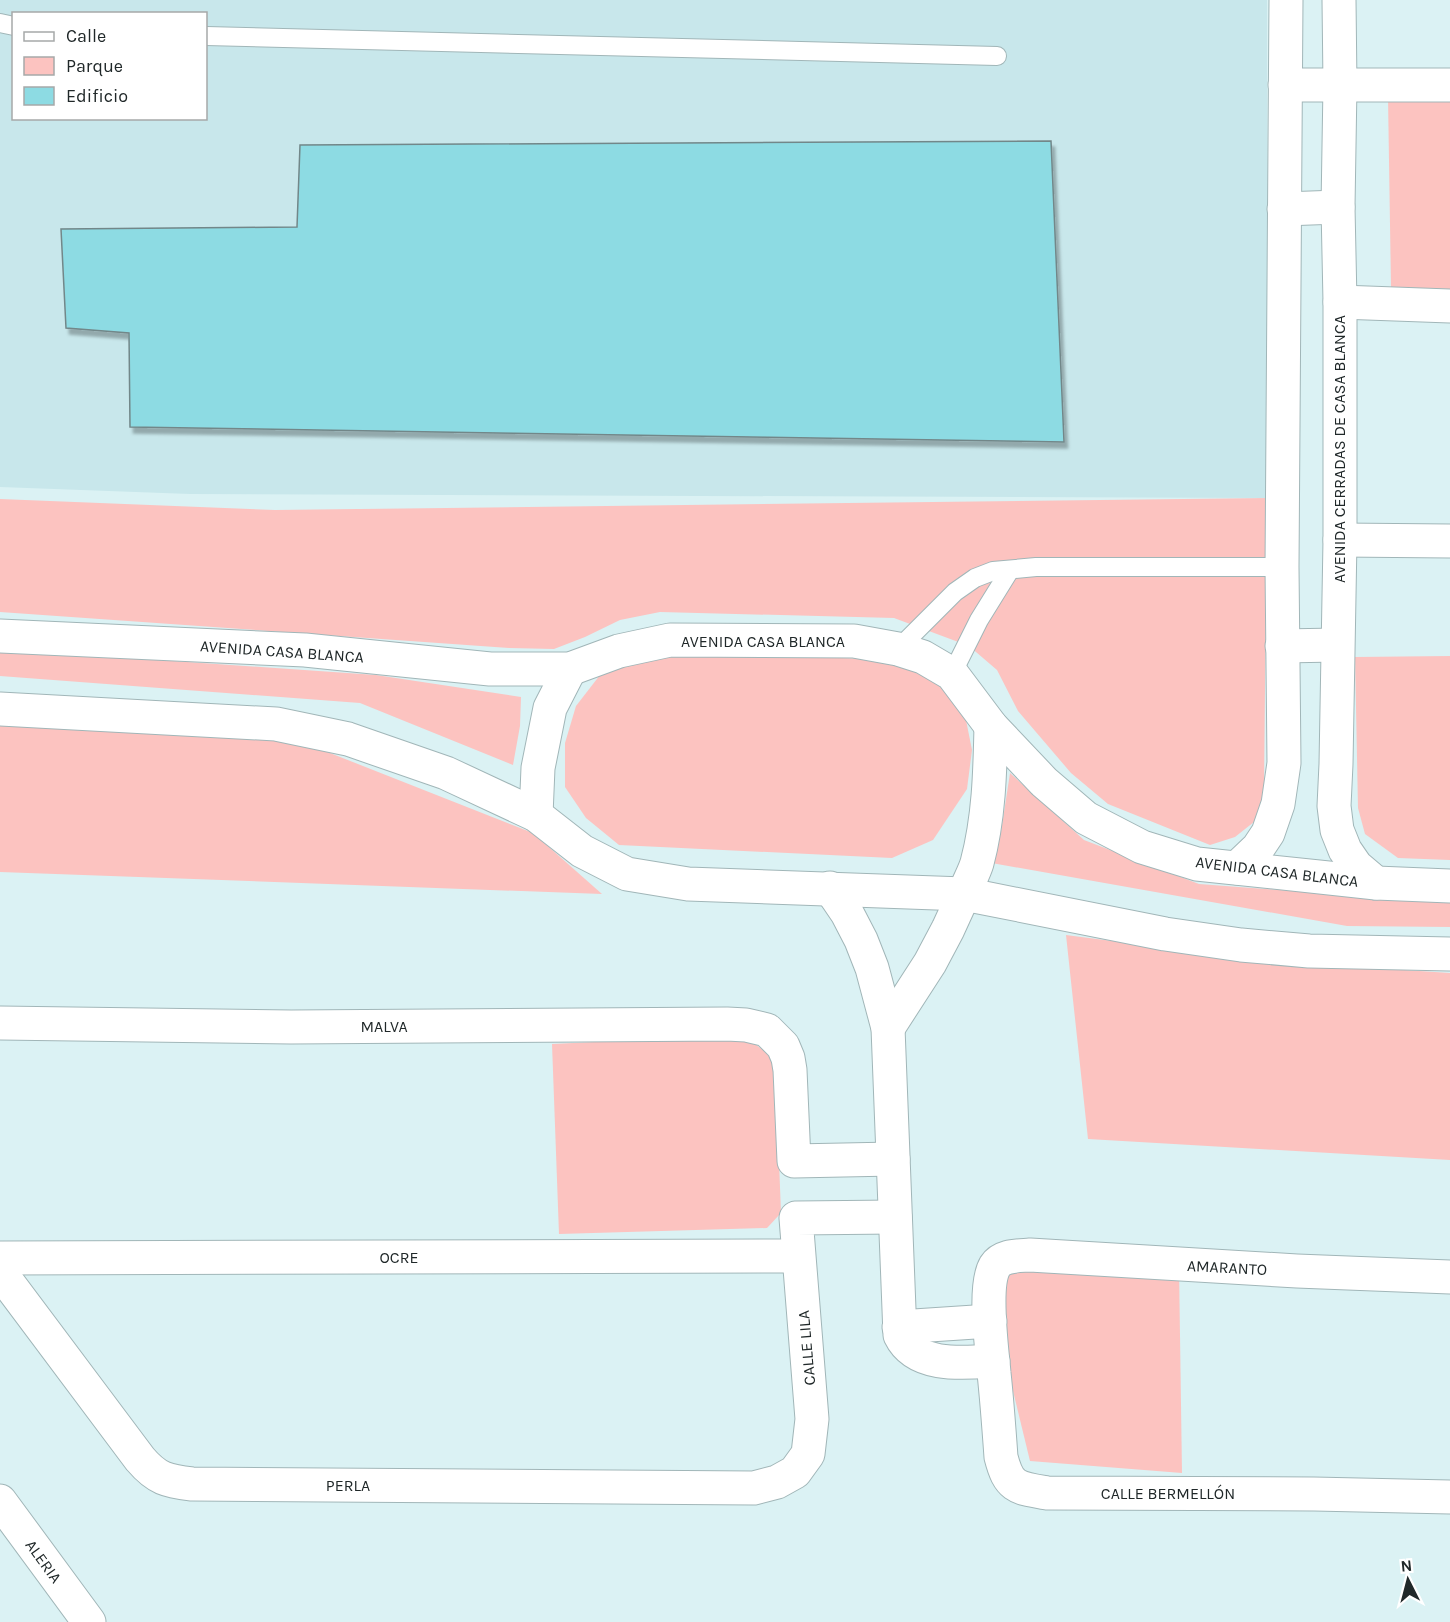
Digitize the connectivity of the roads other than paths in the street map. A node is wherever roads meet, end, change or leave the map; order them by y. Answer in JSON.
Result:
{"nodes":[{"id":1,"x":1286,"y":0,"type":"edge"},
{"id":2,"x":1338,"y":0,"type":"edge"},
{"id":3,"x":207,"y":36,"type":"edge"},
{"id":4,"x":997,"y":56,"type":"dead end"},
{"id":5,"x":1285,"y":85,"type":"junction"},
{"id":6,"x":1355,"y":85,"type":"junction"},
{"id":7,"x":1450,"y":85,"type":"edge"},
{"id":8,"x":1338,"y":207,"type":"junction"},
{"id":9,"x":1284,"y":209,"type":"junction"},
{"id":10,"x":1340,"y":302,"type":"junction"},
{"id":11,"x":1450,"y":306,"type":"edge"},
{"id":12,"x":1340,"y":540,"type":"junction"},
{"id":13,"x":1450,"y":541,"type":"edge"},
{"id":14,"x":1282,"y":567,"type":"junction"},
{"id":15,"x":1010,"y":570,"type":"junction"},
{"id":16,"x":0,"y":636,"type":"edge"},
{"id":17,"x":1338,"y":645,"type":"junction"},
{"id":18,"x":1282,"y":646,"type":"junction"},
{"id":19,"x":898,"y":649,"type":"junction"},
{"id":20,"x":570,"y":669,"type":"junction"},
{"id":21,"x":952,"y":674,"type":"junction"},
{"id":22,"x":0,"y":709,"type":"edge"},
{"id":23,"x":991,"y":726,"type":"junction"},
{"id":24,"x":1284,"y":763,"type":"junction"},
{"id":25,"x":1336,"y":764,"type":"junction"},
{"id":26,"x":536,"y":815,"type":"junction"},
{"id":27,"x":1236,"y":868,"type":"junction"},
{"id":28,"x":1376,"y":883,"type":"junction"},
{"id":29,"x":1450,"y":886,"type":"edge"},
{"id":30,"x":830,"y":888,"type":"junction"},
{"id":31,"x":964,"y":894,"type":"junction"},
{"id":32,"x":1450,"y":954,"type":"edge"},
{"id":33,"x":0,"y":1023,"type":"edge"},
{"id":34,"x":888,"y":1028,"type":"junction"},
{"id":35,"x":892,"y":1159,"type":"junction"},
{"id":36,"x":895,"y":1217,"type":"junction"},
{"id":37,"x":798,"y":1256,"type":"junction"},
{"id":38,"x":0,"y":1258,"type":"edge"},
{"id":39,"x":1004,"y":1259,"type":"joint"},
{"id":40,"x":0,"y":1272,"type":"edge"},
{"id":41,"x":1450,"y":1277,"type":"edge"},
{"id":42,"x":990,"y":1322,"type":"junction"},
{"id":43,"x":899,"y":1327,"type":"junction"},
{"id":44,"x":993,"y":1361,"type":"junction"},
{"id":45,"x":795,"y":1472,"type":"joint"},
{"id":46,"x":1450,"y":1497,"type":"edge"},
{"id":47,"x":0,"y":1501,"type":"edge"},
{"id":48,"x":89,"y":1622,"type":"edge"}],
"edges":[{"from":1,"to":5,"type":"street"},
{"from":2,"to":6,"type":"street","name":"AVENIDA CERRADAS DE CASA BLANCA"},
{"from":3,"to":4,"type":"lane"},
{"from":5,"to":6,"type":"street"},
{"from":5,"to":9,"type":"street"},
{"from":6,"to":7,"type":"street"},
{"from":6,"to":8,"type":"street","name":"AVENIDA CERRADAS DE CASA BLANCA"},
{"from":8,"to":9,"type":"street"},
{"from":8,"to":10,"type":"street","name":"AVENIDA CERRADAS DE CASA BLANCA"},
{"from":9,"to":14,"type":"street"},
{"from":10,"to":11,"type":"street"},
{"from":10,"to":12,"type":"street","name":"AVENIDA CERRADAS DE CASA BLANCA"},
{"from":12,"to":13,"type":"street"},
{"from":12,"to":17,"type":"street","name":"AVENIDA CERRADAS DE CASA BLANCA"},
{"from":14,"to":15,"type":"lane"},
{"from":14,"to":18,"type":"street"},
{"from":15,"to":19,"type":"lane"},
{"from":15,"to":21,"type":"lane"},
{"from":16,"to":20,"type":"street","name":"AVENIDA CASA BLANCA"},
{"from":17,"to":18,"type":"street"},
{"from":17,"to":25,"type":"street","name":"AVENIDA CERRADAS DE CASA BLANCA"},
{"from":18,"to":24,"type":"street"},
{"from":19,"to":20,"type":"street","name":"AVENIDA CASA BLANCA"},
{"from":19,"to":21,"type":"street","name":"AVENIDA CASA BLANCA"},
{"from":20,"to":26,"type":"street"},
{"from":21,"to":23,"type":"street","name":"AVENIDA CASA BLANCA"},
{"from":22,"to":26,"type":"street"},
{"from":23,"to":27,"type":"street","name":"AVENIDA CASA BLANCA"},
{"from":23,"to":31,"type":"street"},
{"from":24,"to":25,"type":"street"},
{"from":24,"to":27,"type":"street"},
{"from":25,"to":28,"type":"street","name":"AVENIDA CERRADAS DE CASA BLANCA"},
{"from":26,"to":30,"type":"street"},
{"from":27,"to":28,"type":"street","name":"AVENIDA CASA BLANCA"},
{"from":28,"to":29,"type":"street","name":"AVENIDA CASA BLANCA"},
{"from":30,"to":31,"type":"street"},
{"from":30,"to":34,"type":"street"},
{"from":31,"to":32,"type":"street"},
{"from":31,"to":34,"type":"street"},
{"from":33,"to":35,"type":"street","name":"MALVA"},
{"from":34,"to":35,"type":"street"},
{"from":35,"to":36,"type":"street"},
{"from":36,"to":37,"type":"street","name":"CALLE LILA"},
{"from":36,"to":43,"type":"street"},
{"from":37,"to":38,"type":"street","name":"OCRE"},
{"from":37,"to":45,"type":"street","name":"CALLE LILA"},
{"from":39,"to":41,"type":"street","name":"AMARANTO"},
{"from":39,"to":42,"type":"street","name":"CALLE BERMELLÓN"},
{"from":40,"to":45,"type":"street","name":"PERLA"},
{"from":42,"to":43,"type":"street"},
{"from":42,"to":44,"type":"street","name":"CALLE BERMELLÓN"},
{"from":43,"to":44,"type":"street"},
{"from":44,"to":46,"type":"street","name":"CALLE BERMELLÓN"},
{"from":47,"to":48,"type":"street","name":"ALERIA"}]}
